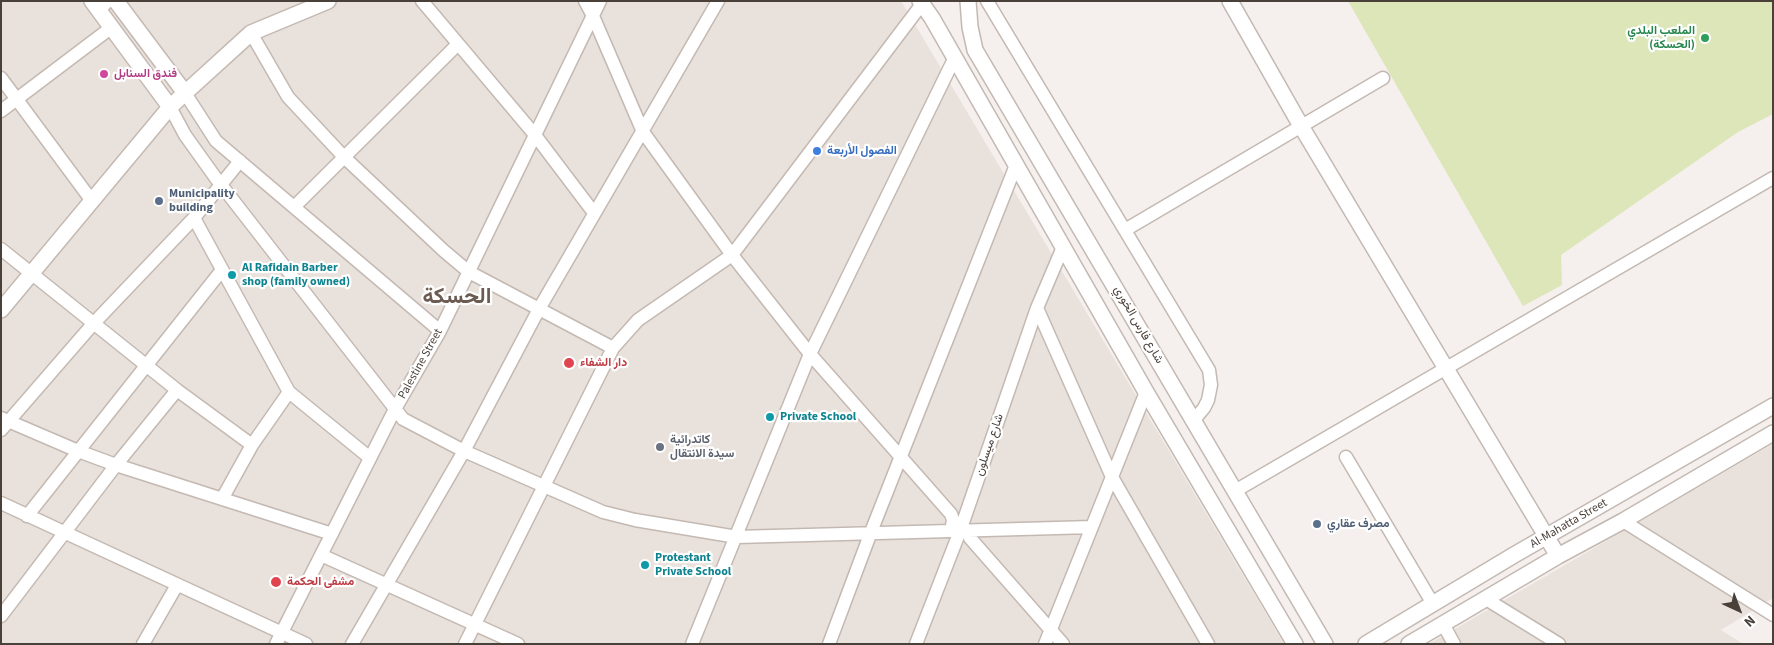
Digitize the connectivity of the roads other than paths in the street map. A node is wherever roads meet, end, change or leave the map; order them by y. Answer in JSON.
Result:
{"nodes":[{"id":1,"x":116,"y":1,"type":"edge"},
{"id":2,"x":328,"y":1,"type":"edge"},
{"id":3,"x":422,"y":1,"type":"edge"},
{"id":4,"x":585,"y":1,"type":"edge"},
{"id":5,"x":600,"y":1,"type":"edge"},
{"id":6,"x":718,"y":1,"type":"edge"},
{"id":7,"x":968,"y":1,"type":"edge"},
{"id":8,"x":986,"y":1,"type":"edge"},
{"id":9,"x":1230,"y":1,"type":"edge"},
{"id":10,"x":921,"y":3,"type":"edge"},
{"id":11,"x":100,"y":4,"type":"edge"},
{"id":12,"x":593,"y":16,"type":"junction"},
{"id":13,"x":112,"y":28,"type":"junction"},
{"id":14,"x":251,"y":33,"type":"junction"},
{"id":15,"x":458,"y":44,"type":"junction"},
{"id":16,"x":955,"y":57,"type":"junction"},
{"id":17,"x":1,"y":78,"type":"edge"},
{"id":18,"x":1382,"y":78,"type":"dead end"},
{"id":19,"x":185,"y":93,"type":"junction"},
{"id":20,"x":17,"y":99,"type":"junction"},
{"id":21,"x":170,"y":107,"type":"junction"},
{"id":22,"x":1,"y":111,"type":"edge"},
{"id":23,"x":1301,"y":126,"type":"junction"},
{"id":24,"x":643,"y":132,"type":"junction"},
{"id":25,"x":535,"y":135,"type":"junction"},
{"id":26,"x":344,"y":157,"type":"junction"},
{"id":27,"x":240,"y":161,"type":"junction"},
{"id":28,"x":1016,"y":165,"type":"junction"},
{"id":29,"x":1773,"y":178,"type":"edge"},
{"id":30,"x":222,"y":184,"type":"junction"},
{"id":31,"x":92,"y":201,"type":"junction"},
{"id":32,"x":294,"y":207,"type":"junction"},
{"id":33,"x":594,"y":213,"type":"junction"},
{"id":34,"x":194,"y":218,"type":"junction"},
{"id":35,"x":1125,"y":230,"type":"junction"},
{"id":36,"x":1063,"y":247,"type":"junction"},
{"id":37,"x":1,"y":249,"type":"edge"},
{"id":38,"x":732,"y":255,"type":"junction"},
{"id":39,"x":222,"y":270,"type":"junction"},
{"id":40,"x":469,"y":272,"type":"junction"},
{"id":41,"x":31,"y":274,"type":"junction"},
{"id":42,"x":1038,"y":308,"type":"junction"},
{"id":43,"x":539,"y":309,"type":"junction"},
{"id":44,"x":1,"y":310,"type":"edge"},
{"id":45,"x":93,"y":324,"type":"junction"},
{"id":46,"x":440,"y":331,"type":"junction"},
{"id":47,"x":612,"y":348,"type":"junction"},
{"id":48,"x":810,"y":354,"type":"junction"},
{"id":49,"x":146,"y":366,"type":"junction"},
{"id":50,"x":1445,"y":369,"type":"junction"},
{"id":51,"x":177,"y":390,"type":"junction"},
{"id":52,"x":290,"y":392,"type":"junction"},
{"id":53,"x":1146,"y":392,"type":"junction"},
{"id":54,"x":1773,"y":406,"type":"edge"},
{"id":55,"x":395,"y":409,"type":"junction"},
{"id":56,"x":1194,"y":420,"type":"junction"},
{"id":57,"x":4,"y":424,"type":"edge"},
{"id":58,"x":1773,"y":433,"type":"edge"},
{"id":59,"x":252,"y":445,"type":"junction"},
{"id":60,"x":78,"y":451,"type":"junction"},
{"id":61,"x":464,"y":451,"type":"junction"},
{"id":62,"x":901,"y":457,"type":"junction"},
{"id":63,"x":1346,"y":457,"type":"dead end"},
{"id":64,"x":370,"y":458,"type":"junction"},
{"id":65,"x":116,"y":465,"type":"junction"},
{"id":66,"x":1112,"y":477,"type":"junction"},
{"id":67,"x":544,"y":486,"type":"junction"},
{"id":68,"x":1235,"y":491,"type":"junction"},
{"id":69,"x":222,"y":499,"type":"junction"},
{"id":70,"x":1,"y":503,"type":"edge"},
{"id":71,"x":28,"y":516,"type":"junction"},
{"id":72,"x":1623,"y":521,"type":"junction"},
{"id":73,"x":1092,"y":527,"type":"junction"},
{"id":74,"x":960,"y":531,"type":"junction"},
{"id":75,"x":871,"y":532,"type":"junction"},
{"id":76,"x":65,"y":533,"type":"junction"},
{"id":77,"x":332,"y":534,"type":"junction"},
{"id":78,"x":737,"y":537,"type":"junction"},
{"id":79,"x":1545,"y":537,"type":"junction"},
{"id":80,"x":321,"y":555,"type":"junction"},
{"id":81,"x":1558,"y":556,"type":"junction"},
{"id":82,"x":386,"y":584,"type":"junction"},
{"id":83,"x":177,"y":585,"type":"junction"},
{"id":84,"x":1486,"y":600,"type":"junction"},
{"id":85,"x":1433,"y":604,"type":"junction"},
{"id":86,"x":1773,"y":615,"type":"edge"},
{"id":87,"x":1,"y":616,"type":"edge"},
{"id":88,"x":475,"y":624,"type":"junction"},
{"id":89,"x":1443,"y":624,"type":"junction"},
{"id":90,"x":1051,"y":629,"type":"junction"},
{"id":91,"x":279,"y":638,"type":"edge"},
{"id":92,"x":143,"y":644,"type":"edge"},
{"id":93,"x":306,"y":644,"type":"edge"},
{"id":94,"x":352,"y":644,"type":"edge"},
{"id":95,"x":465,"y":644,"type":"edge"},
{"id":96,"x":518,"y":644,"type":"edge"},
{"id":97,"x":692,"y":644,"type":"edge"},
{"id":98,"x":829,"y":644,"type":"edge"},
{"id":99,"x":916,"y":644,"type":"edge"},
{"id":100,"x":1045,"y":644,"type":"edge"},
{"id":101,"x":1063,"y":644,"type":"edge"},
{"id":102,"x":1208,"y":644,"type":"edge"},
{"id":103,"x":1295,"y":644,"type":"edge"},
{"id":104,"x":1325,"y":644,"type":"edge"},
{"id":105,"x":1366,"y":644,"type":"edge"},
{"id":106,"x":1409,"y":644,"type":"edge"},
{"id":107,"x":1454,"y":644,"type":"edge"},
{"id":108,"x":1559,"y":644,"type":"edge"}],
"edges":[{"from":1,"to":19,"type":"street"},
{"from":2,"to":14,"type":"street"},
{"from":3,"to":15,"type":"street"},
{"from":4,"to":12,"type":"street"},
{"from":5,"to":12,"type":"street","name":"Palestine Street"},
{"from":6,"to":24,"type":"street"},
{"from":7,"to":56,"type":"street","name":"شارع فارس الخوري"},
{"from":8,"to":35,"type":"street"},
{"from":9,"to":23,"type":"street"},
{"from":10,"to":16,"type":"street"},
{"from":10,"to":38,"type":"street"},
{"from":11,"to":13,"type":"street"},
{"from":12,"to":24,"type":"street"},
{"from":12,"to":25,"type":"street","name":"Palestine Street"},
{"from":13,"to":20,"type":"street"},
{"from":13,"to":21,"type":"street"},
{"from":14,"to":19,"type":"street"},
{"from":14,"to":26,"type":"street"},
{"from":15,"to":25,"type":"street"},
{"from":15,"to":26,"type":"street"},
{"from":16,"to":28,"type":"street"},
{"from":16,"to":48,"type":"street"},
{"from":17,"to":20,"type":"street"},
{"from":18,"to":23,"type":"street"},
{"from":19,"to":21,"type":"street"},
{"from":19,"to":27,"type":"street"},
{"from":20,"to":22,"type":"street"},
{"from":20,"to":31,"type":"street"},
{"from":21,"to":30,"type":"street"},
{"from":21,"to":31,"type":"street"},
{"from":23,"to":35,"type":"street"},
{"from":23,"to":50,"type":"street"},
{"from":24,"to":33,"type":"street"},
{"from":24,"to":38,"type":"street"},
{"from":25,"to":33,"type":"street"},
{"from":25,"to":40,"type":"street","name":"Palestine Street"},
{"from":26,"to":32,"type":"street"},
{"from":26,"to":40,"type":"street"},
{"from":27,"to":30,"type":"street"},
{"from":27,"to":32,"type":"street"},
{"from":28,"to":36,"type":"street"},
{"from":28,"to":62,"type":"street"},
{"from":29,"to":50,"type":"street"},
{"from":30,"to":34,"type":"street"},
{"from":30,"to":55,"type":"street"},
{"from":31,"to":41,"type":"street"},
{"from":32,"to":46,"type":"street"},
{"from":33,"to":43,"type":"street"},
{"from":34,"to":39,"type":"street"},
{"from":34,"to":45,"type":"street"},
{"from":35,"to":56,"type":"street"},
{"from":36,"to":42,"type":"street","name":"شارع ميسلون"},
{"from":36,"to":53,"type":"street"},
{"from":37,"to":41,"type":"street"},
{"from":38,"to":47,"type":"street"},
{"from":38,"to":48,"type":"street"},
{"from":39,"to":49,"type":"street"},
{"from":39,"to":52,"type":"street"},
{"from":40,"to":43,"type":"street"},
{"from":40,"to":46,"type":"street","name":"Palestine Street"},
{"from":41,"to":44,"type":"street"},
{"from":41,"to":45,"type":"street"},
{"from":42,"to":66,"type":"street"},
{"from":42,"to":74,"type":"street","name":"شارع ميسلون"},
{"from":43,"to":47,"type":"street"},
{"from":43,"to":61,"type":"street"},
{"from":45,"to":49,"type":"street"},
{"from":45,"to":57,"type":"street"},
{"from":46,"to":55,"type":"street","name":"Palestine Street"},
{"from":47,"to":67,"type":"street"},
{"from":48,"to":62,"type":"street"},
{"from":48,"to":78,"type":"street"},
{"from":49,"to":51,"type":"street"},
{"from":49,"to":60,"type":"street"},
{"from":50,"to":68,"type":"street"},
{"from":50,"to":79,"type":"street"},
{"from":51,"to":59,"type":"street"},
{"from":51,"to":65,"type":"street"},
{"from":52,"to":59,"type":"street"},
{"from":52,"to":64,"type":"street"},
{"from":53,"to":66,"type":"street"},
{"from":53,"to":103,"type":"street"},
{"from":54,"to":79,"type":"street","name":"Al-Mahatta Street"},
{"from":55,"to":61,"type":"street"},
{"from":55,"to":64,"type":"street","name":"Palestine Street"},
{"from":56,"to":68,"type":"street","name":"شارع فارس الخوري"},
{"from":57,"to":60,"type":"street"},
{"from":58,"to":72,"type":"street","name":"Al-Mahatta Street"},
{"from":59,"to":69,"type":"street"},
{"from":60,"to":65,"type":"street"},
{"from":60,"to":71,"type":"street"},
{"from":61,"to":67,"type":"street"},
{"from":61,"to":82,"type":"street"},
{"from":62,"to":74,"type":"street"},
{"from":62,"to":75,"type":"street"},
{"from":63,"to":85,"type":"street"},
{"from":64,"to":77,"type":"street","name":"Palestine Street"},
{"from":65,"to":69,"type":"street"},
{"from":65,"to":76,"type":"street"},
{"from":66,"to":73,"type":"street"},
{"from":66,"to":102,"type":"street"},
{"from":67,"to":78,"type":"street"},
{"from":67,"to":88,"type":"street"},
{"from":68,"to":104,"type":"street","name":"شارع فارس الخوري"},
{"from":69,"to":77,"type":"street"},
{"from":70,"to":71,"type":"street"},
{"from":71,"to":76,"type":"street"},
{"from":72,"to":81,"type":"street","name":"Al-Mahatta Street"},
{"from":72,"to":86,"type":"street"},
{"from":73,"to":74,"type":"street"},
{"from":73,"to":90,"type":"street"},
{"from":74,"to":75,"type":"street"},
{"from":74,"to":90,"type":"street"},
{"from":74,"to":99,"type":"street","name":"شارع ميسلون"},
{"from":75,"to":78,"type":"street"},
{"from":75,"to":98,"type":"street"},
{"from":76,"to":83,"type":"street"},
{"from":76,"to":87,"type":"street"},
{"from":77,"to":80,"type":"street","name":"Palestine Street"},
{"from":78,"to":97,"type":"street"},
{"from":79,"to":81,"type":"street"},
{"from":79,"to":85,"type":"street","name":"Al-Mahatta Street"},
{"from":80,"to":82,"type":"street"},
{"from":80,"to":91,"type":"street","name":"Palestine Street"},
{"from":81,"to":84,"type":"street","name":"Al-Mahatta Street"},
{"from":82,"to":88,"type":"street"},
{"from":82,"to":94,"type":"street"},
{"from":83,"to":91,"type":"street"},
{"from":83,"to":92,"type":"street"},
{"from":84,"to":89,"type":"street","name":"Al-Mahatta Street"},
{"from":84,"to":108,"type":"street"},
{"from":85,"to":105,"type":"street","name":"Al-Mahatta Street"},
{"from":88,"to":95,"type":"street"},
{"from":88,"to":96,"type":"street"},
{"from":89,"to":106,"type":"street","name":"Al-Mahatta Street"},
{"from":89,"to":107,"type":"street"},
{"from":90,"to":100,"type":"street"},
{"from":90,"to":101,"type":"street"},
{"from":91,"to":93,"type":"street"}]}
